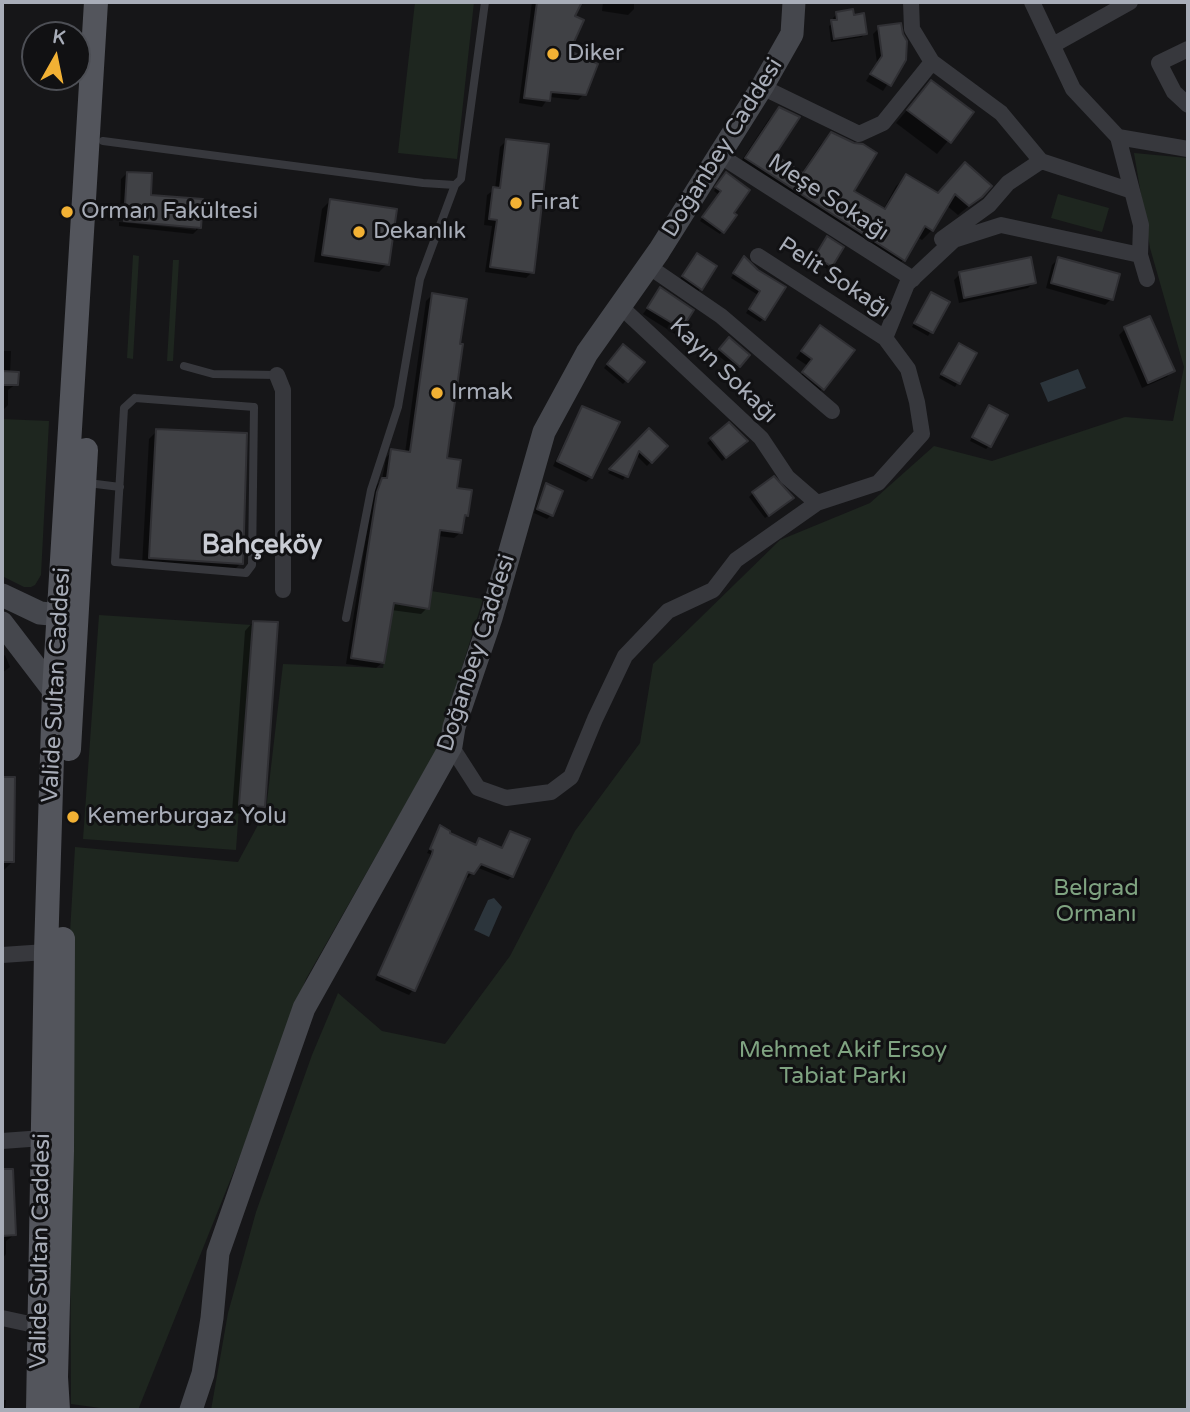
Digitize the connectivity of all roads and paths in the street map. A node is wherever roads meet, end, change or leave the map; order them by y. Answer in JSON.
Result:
{"nodes":[{"id":1,"x":96,"y":2,"type":"edge"},
{"id":2,"x":110,"y":2,"type":"edge"},
{"id":3,"x":485,"y":2,"type":"edge"},
{"id":4,"x":794,"y":2,"type":"edge"},
{"id":5,"x":911,"y":2,"type":"edge"},
{"id":6,"x":1032,"y":2,"type":"edge"},
{"id":7,"x":1130,"y":2,"type":"edge"},
{"id":8,"x":1053,"y":45,"type":"junction"},
{"id":9,"x":1188,"y":49,"type":"edge"},
{"id":10,"x":932,"y":62,"type":"junction"},
{"id":11,"x":762,"y":87,"type":"junction"},
{"id":12,"x":1188,"y":105,"type":"edge"},
{"id":13,"x":1118,"y":137,"type":"junction"},
{"id":14,"x":96,"y":141,"type":"junction"},
{"id":15,"x":1188,"y":149,"type":"edge"},
{"id":16,"x":719,"y":155,"type":"junction"},
{"id":17,"x":1041,"y":161,"type":"junction"},
{"id":18,"x":455,"y":185,"type":"junction"},
{"id":19,"x":1132,"y":191,"type":"junction"},
{"id":20,"x":1140,"y":255,"type":"junction"},
{"id":21,"x":758,"y":256,"type":"dead end"},
{"id":22,"x":648,"y":267,"type":"junction"},
{"id":23,"x":909,"y":276,"type":"junction"},
{"id":24,"x":1147,"y":279,"type":"dead end"},
{"id":25,"x":620,"y":306,"type":"junction"},
{"id":26,"x":885,"y":338,"type":"junction"},
{"id":27,"x":184,"y":366,"type":"dead end"},
{"id":28,"x":277,"y":375,"type":"joint"},
{"id":29,"x":832,"y":411,"type":"dead end"},
{"id":30,"x":85,"y":483,"type":"junction"},
{"id":31,"x":120,"y":487,"type":"junction"},
{"id":32,"x":817,"y":503,"type":"junction"},
{"id":33,"x":283,"y":590,"type":"dead end"},
{"id":34,"x":2,"y":595,"type":"edge"},
{"id":35,"x":60,"y":615,"type":"junction"},
{"id":36,"x":346,"y":618,"type":"dead end"},
{"id":37,"x":2,"y":621,"type":"edge"},
{"id":38,"x":66,"y":642,"type":"junction"},
{"id":39,"x":54,"y":691,"type":"junction"},
{"id":40,"x":451,"y":746,"type":"junction"},
{"id":41,"x":46,"y":952,"type":"junction"},
{"id":42,"x":2,"y":955,"type":"edge"},
{"id":43,"x":43,"y":1138,"type":"junction"},
{"id":44,"x":2,"y":1142,"type":"edge"},
{"id":45,"x":2,"y":1318,"type":"edge"},
{"id":46,"x":39,"y":1326,"type":"junction"},
{"id":47,"x":38,"y":1410,"type":"edge"},
{"id":48,"x":58,"y":1410,"type":"edge"},
{"id":49,"x":191,"y":1410,"type":"edge"}],
"edges":[{"from":1,"to":14,"type":"main road","name":"Valide Sultan Caddesi"},
{"from":2,"to":14,"type":"main road","name":"Valide Sultan Caddesi"},
{"from":3,"to":18,"type":"lane"},
{"from":4,"to":11,"type":"street","name":"Doğanbey Caddesi"},
{"from":5,"to":10,"type":"street"},
{"from":6,"to":8,"type":"street"},
{"from":7,"to":8,"type":"street"},
{"from":8,"to":13,"type":"street"},
{"from":9,"to":12,"type":"street"},
{"from":10,"to":11,"type":"street"},
{"from":10,"to":17,"type":"street"},
{"from":11,"to":16,"type":"street","name":"Doğanbey Caddesi"},
{"from":13,"to":15,"type":"street"},
{"from":13,"to":19,"type":"street"},
{"from":14,"to":18,"type":"lane"},
{"from":14,"to":30,"type":"main road","name":"Valide Sultan Caddesi"},
{"from":14,"to":35,"type":"main road","name":"Valide Sultan Caddesi"},
{"from":16,"to":22,"type":"street","name":"Doğanbey Caddesi"},
{"from":16,"to":23,"type":"street","name":"Meşe Sokağı"},
{"from":17,"to":19,"type":"street"},
{"from":17,"to":23,"type":"street"},
{"from":18,"to":36,"type":"lane"},
{"from":19,"to":20,"type":"street"},
{"from":20,"to":23,"type":"street"},
{"from":20,"to":24,"type":"street"},
{"from":21,"to":26,"type":"street","name":"Pelit Sokağı"},
{"from":22,"to":25,"type":"street","name":"Doğanbey Caddesi"},
{"from":22,"to":29,"type":"street"},
{"from":23,"to":26,"type":"street"},
{"from":25,"to":32,"type":"street","name":"Kayın Sokağı"},
{"from":25,"to":40,"type":"street","name":"Doğanbey Caddesi"},
{"from":26,"to":32,"type":"street"},
{"from":27,"to":28,"type":"lane"},
{"from":28,"to":33,"type":"street"},
{"from":30,"to":31,"type":"lane"},
{"from":30,"to":38,"type":"main road","name":"Valide Sultan Caddesi"},
{"from":31,"to":31,"type":"lane"},
{"from":32,"to":40,"type":"street"},
{"from":34,"to":35,"type":"street"},
{"from":35,"to":38,"type":"main road","name":"Valide Sultan Caddesi"},
{"from":37,"to":38,"type":"street"},
{"from":37,"to":39,"type":"street"},
{"from":38,"to":39,"type":"main road","name":"Valide Sultan Caddesi"},
{"from":38,"to":48,"type":"main road","name":"Valide Sultan Caddesi"},
{"from":39,"to":41,"type":"main road","name":"Valide Sultan Caddesi"},
{"from":40,"to":49,"type":"street","name":"Doğanbey Caddesi"},
{"from":41,"to":42,"type":"street"},
{"from":41,"to":43,"type":"main road","name":"Valide Sultan Caddesi"},
{"from":43,"to":44,"type":"street"},
{"from":43,"to":46,"type":"main road","name":"Valide Sultan Caddesi"},
{"from":45,"to":46,"type":"street"},
{"from":46,"to":47,"type":"main road","name":"Valide Sultan Caddesi"}]}
